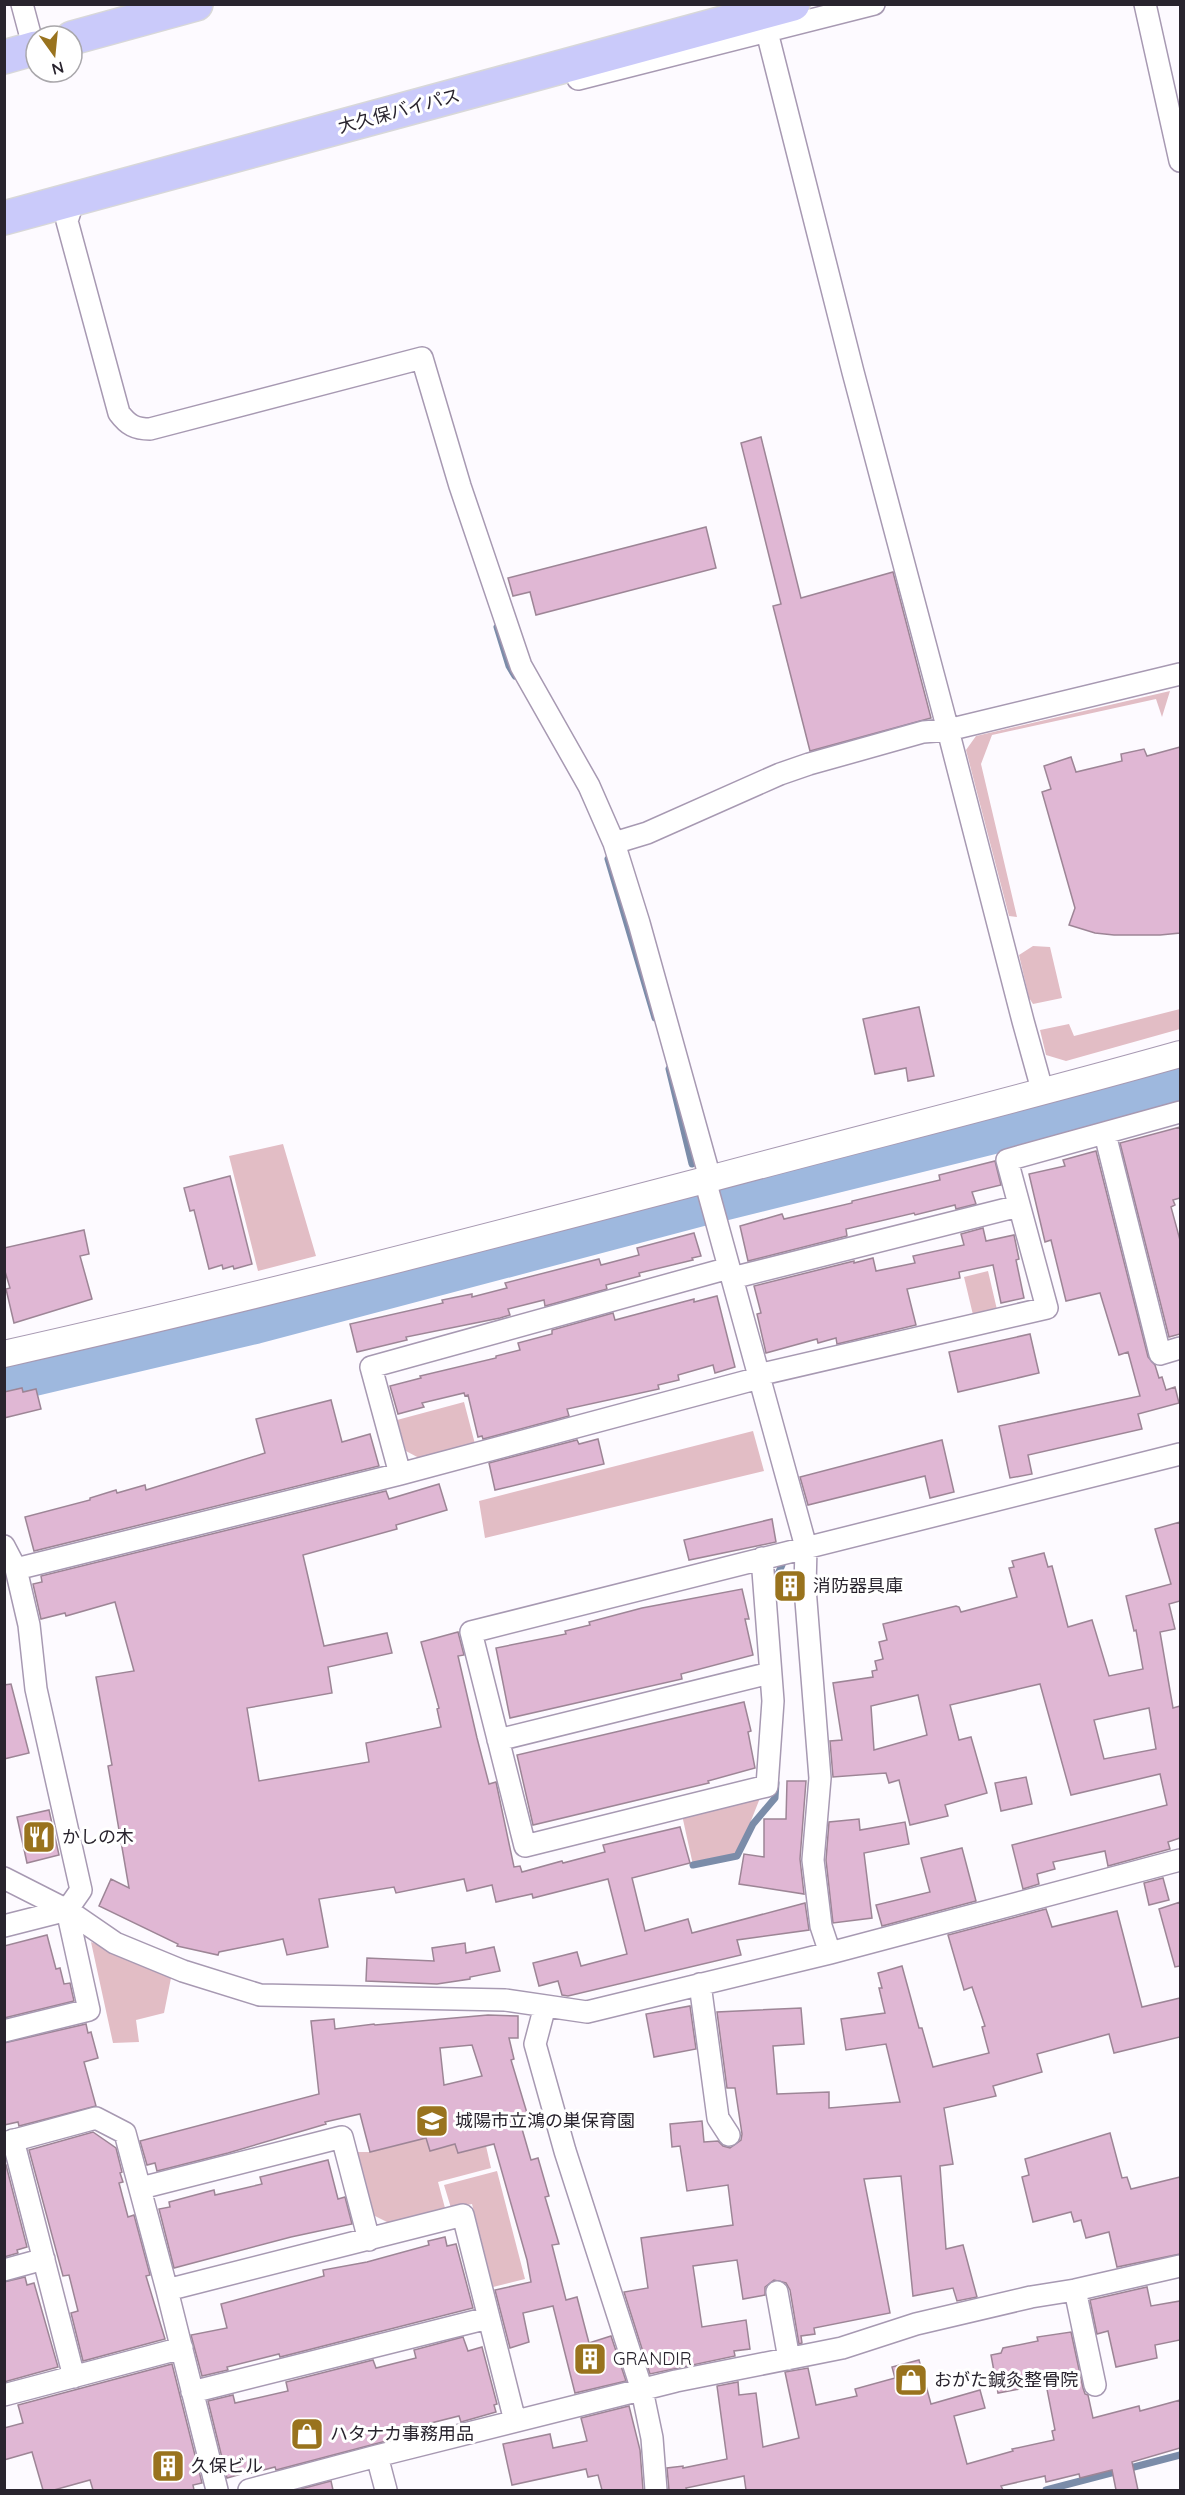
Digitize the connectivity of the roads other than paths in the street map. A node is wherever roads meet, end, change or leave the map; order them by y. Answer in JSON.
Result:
{"nodes":[{"id":1,"x":22,"y":4,"type":"edge"},
{"id":2,"x":160,"y":4,"type":"edge"},
{"id":3,"x":196,"y":4,"type":"edge"},
{"id":4,"x":793,"y":4,"type":"edge"},
{"id":5,"x":874,"y":4,"type":"edge"},
{"id":6,"x":1145,"y":4,"type":"edge"},
{"id":7,"x":25,"y":24,"type":"edge"},
{"id":8,"x":84,"y":32,"type":"edge"},
{"id":9,"x":767,"y":32,"type":"junction"},
{"id":10,"x":84,"y":34,"type":"edge"},
{"id":11,"x":456,"y":95,"type":"junction"},
{"id":12,"x":1180,"y":161,"type":"edge"},
{"id":13,"x":74,"y":199,"type":"junction"},
{"id":14,"x":4,"y":218,"type":"edge"},
{"id":15,"x":1180,"y":674,"type":"edge"},
{"id":16,"x":948,"y":730,"type":"junction"},
{"id":17,"x":614,"y":843,"type":"junction"},
{"id":18,"x":1180,"y":1054,"type":"edge"},
{"id":19,"x":1043,"y":1093,"type":"junction"},
{"id":20,"x":1180,"y":1112,"type":"edge"},
{"id":21,"x":1105,"y":1134,"type":"junction"},
{"id":22,"x":708,"y":1183,"type":"junction"},
{"id":23,"x":1019,"y":1206,"type":"junction"},
{"id":24,"x":730,"y":1273,"type":"junction"},
{"id":25,"x":1180,"y":1348,"type":"edge"},
{"id":26,"x":4,"y":1354,"type":"edge"},
{"id":27,"x":759,"y":1377,"type":"junction"},
{"id":28,"x":1180,"y":1454,"type":"edge"},
{"id":29,"x":400,"y":1474,"type":"junction"},
{"id":30,"x":4,"y":1546,"type":"edge"},
{"id":31,"x":806,"y":1547,"type":"junction"},
{"id":32,"x":762,"y":1558,"type":"junction"},
{"id":33,"x":16,"y":1569,"type":"junction"},
{"id":34,"x":770,"y":1673,"type":"junction"},
{"id":35,"x":498,"y":1740,"type":"junction"},
{"id":36,"x":1180,"y":1860,"type":"edge"},
{"id":37,"x":4,"y":1878,"type":"edge"},
{"id":38,"x":67,"y":1910,"type":"junction"},
{"id":39,"x":4,"y":1926,"type":"edge"},
{"id":40,"x":830,"y":1953,"type":"junction"},
{"id":41,"x":700,"y":1984,"type":"junction"},
{"id":42,"x":545,"y":2006,"type":"junction"},
{"id":43,"x":4,"y":2031,"type":"edge"},
{"id":44,"x":729,"y":2134,"type":"dead end"},
{"id":45,"x":9,"y":2142,"type":"edge"},
{"id":46,"x":141,"y":2188,"type":"junction"},
{"id":47,"x":369,"y":2240,"type":"junction"},
{"id":48,"x":44,"y":2259,"type":"junction"},
{"id":49,"x":1180,"y":2266,"type":"edge"},
{"id":50,"x":4,"y":2270,"type":"edge"},
{"id":51,"x":167,"y":2290,"type":"junction"},
{"id":52,"x":1075,"y":2290,"type":"junction"},
{"id":53,"x":777,"y":2292,"type":"dead end"},
{"id":54,"x":488,"y":2318,"type":"junction"},
{"id":55,"x":182,"y":2348,"type":"junction"},
{"id":56,"x":789,"y":2359,"type":"junction"},
{"id":57,"x":74,"y":2377,"type":"junction"},
{"id":58,"x":1095,"y":2385,"type":"dead end"},
{"id":59,"x":642,"y":2390,"type":"junction"},
{"id":60,"x":192,"y":2392,"type":"junction"},
{"id":61,"x":4,"y":2395,"type":"edge"},
{"id":62,"x":515,"y":2421,"type":"junction"},
{"id":63,"x":377,"y":2456,"type":"junction"},
{"id":64,"x":217,"y":2490,"type":"edge"},
{"id":65,"x":249,"y":2490,"type":"edge"},
{"id":66,"x":386,"y":2490,"type":"edge"},
{"id":67,"x":656,"y":2490,"type":"edge"}],
"edges":[{"from":1,"to":7,"type":"street"},
{"from":2,"to":8,"type":"street"},
{"from":3,"to":10,"type":"highway"},
{"from":4,"to":11,"type":"highway","name":"大久保バイパス"},
{"from":5,"to":9,"type":"street"},
{"from":6,"to":12,"type":"street"},
{"from":9,"to":11,"type":"street"},
{"from":9,"to":16,"type":"street"},
{"from":11,"to":13,"type":"highway","name":"大久保バイパス"},
{"from":13,"to":14,"type":"highway","name":"大久保バイパス"},
{"from":13,"to":17,"type":"street"},
{"from":15,"to":16,"type":"street"},
{"from":16,"to":17,"type":"street"},
{"from":16,"to":19,"type":"street"},
{"from":17,"to":22,"type":"street"},
{"from":18,"to":19,"type":"street"},
{"from":19,"to":22,"type":"street"},
{"from":20,"to":21,"type":"street"},
{"from":21,"to":23,"type":"street"},
{"from":21,"to":25,"type":"street"},
{"from":22,"to":24,"type":"street"},
{"from":22,"to":26,"type":"street"},
{"from":23,"to":24,"type":"street"},
{"from":23,"to":27,"type":"street"},
{"from":24,"to":27,"type":"street"},
{"from":24,"to":29,"type":"street"},
{"from":27,"to":29,"type":"street"},
{"from":27,"to":31,"type":"street"},
{"from":28,"to":31,"type":"street"},
{"from":29,"to":33,"type":"street"},
{"from":30,"to":33,"type":"street"},
{"from":31,"to":32,"type":"street"},
{"from":31,"to":40,"type":"street"},
{"from":32,"to":34,"type":"street"},
{"from":32,"to":35,"type":"street"},
{"from":33,"to":38,"type":"street"},
{"from":34,"to":35,"type":"street"},
{"from":34,"to":35,"type":"street"},
{"from":36,"to":40,"type":"street"},
{"from":37,"to":38,"type":"street"},
{"from":38,"to":39,"type":"street"},
{"from":38,"to":42,"type":"street"},
{"from":38,"to":43,"type":"street"},
{"from":40,"to":41,"type":"street"},
{"from":41,"to":42,"type":"street"},
{"from":41,"to":44,"type":"street"},
{"from":42,"to":59,"type":"street"},
{"from":45,"to":46,"type":"street"},
{"from":45,"to":48,"type":"street"},
{"from":46,"to":47,"type":"street"},
{"from":46,"to":51,"type":"street"},
{"from":47,"to":51,"type":"street"},
{"from":47,"to":54,"type":"street"},
{"from":48,"to":50,"type":"street"},
{"from":48,"to":57,"type":"street"},
{"from":49,"to":52,"type":"street"},
{"from":51,"to":55,"type":"street"},
{"from":52,"to":56,"type":"street"},
{"from":52,"to":58,"type":"street"},
{"from":53,"to":56,"type":"street"},
{"from":54,"to":60,"type":"street"},
{"from":54,"to":62,"type":"street"},
{"from":55,"to":57,"type":"street"},
{"from":55,"to":60,"type":"street"},
{"from":56,"to":59,"type":"street"},
{"from":57,"to":61,"type":"street"},
{"from":59,"to":62,"type":"street"},
{"from":59,"to":67,"type":"street"},
{"from":60,"to":64,"type":"street"},
{"from":62,"to":63,"type":"street"},
{"from":63,"to":65,"type":"street"},
{"from":63,"to":66,"type":"street"}]}
